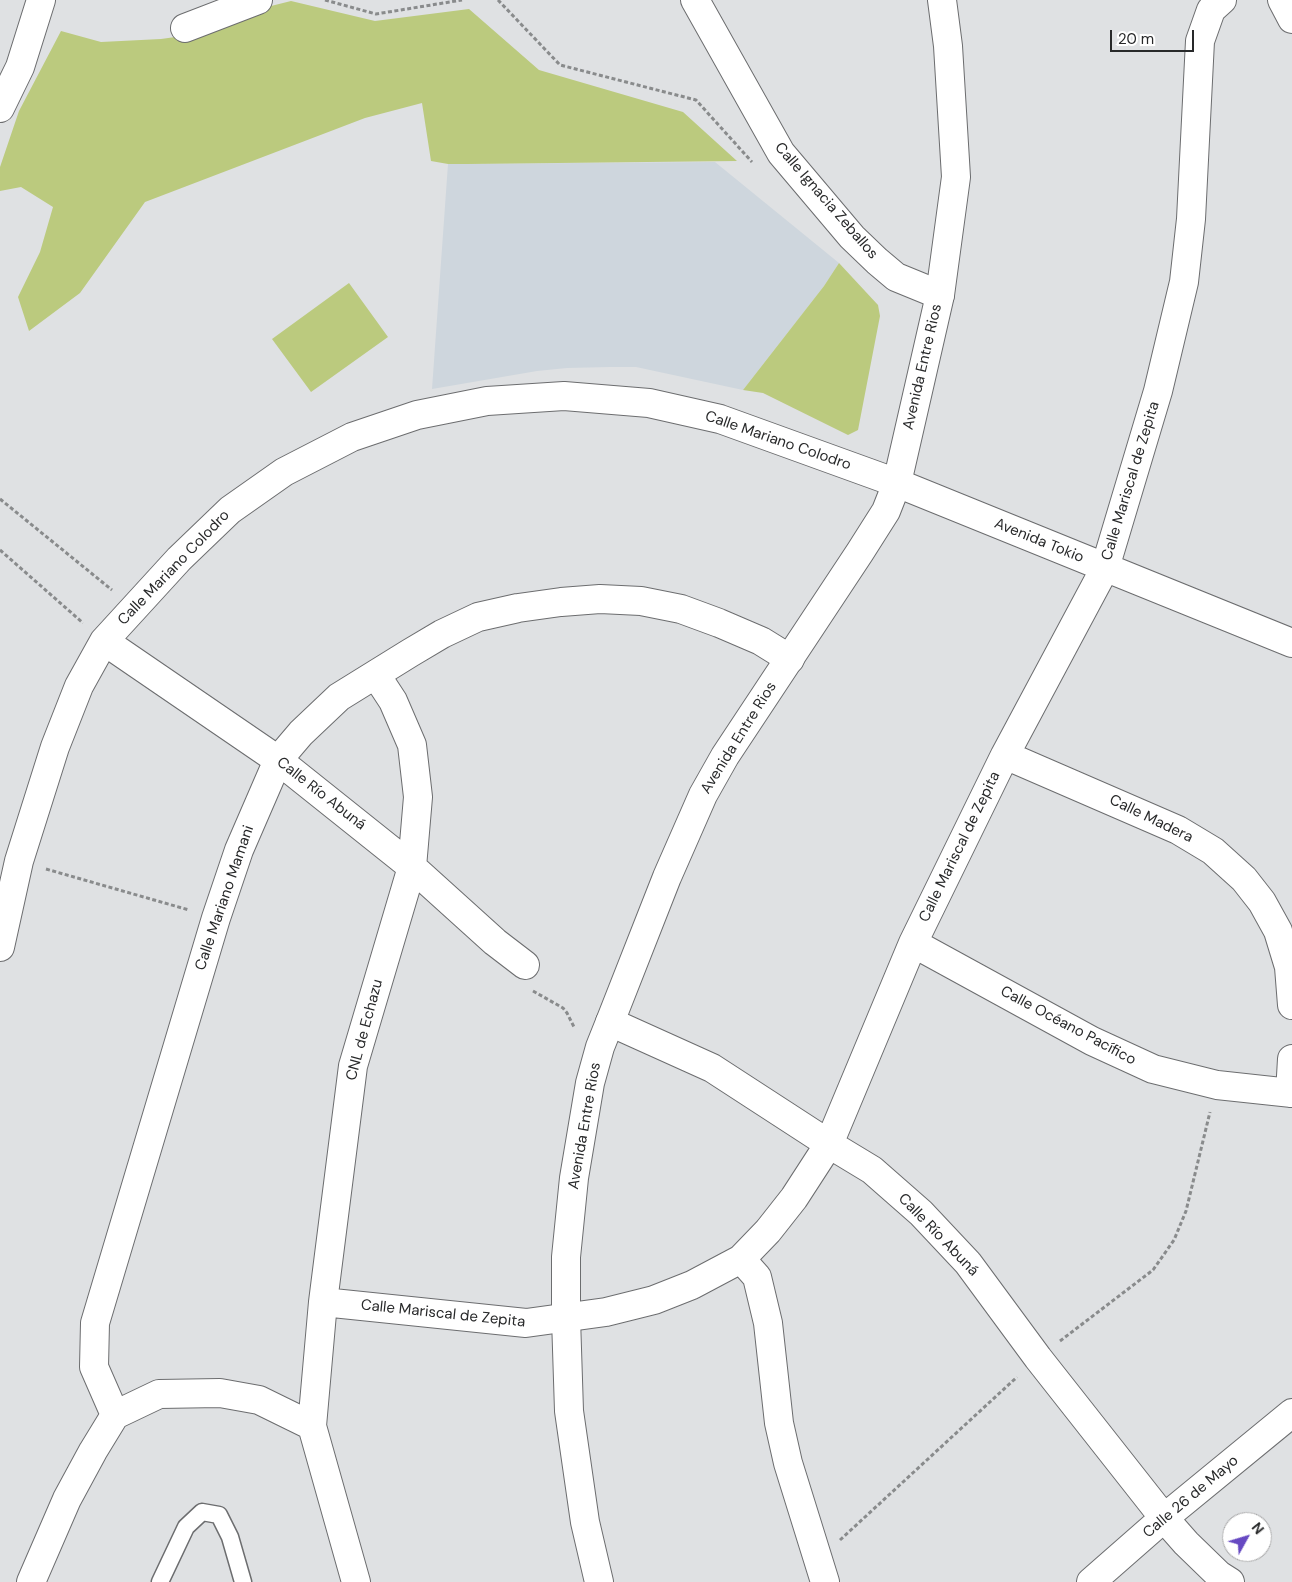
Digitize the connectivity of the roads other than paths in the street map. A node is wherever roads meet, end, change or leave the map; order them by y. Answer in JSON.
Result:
{"nodes":[{"id":1,"x":41,"y":0,"type":"edge"},
{"id":2,"x":258,"y":0,"type":"edge"},
{"id":3,"x":695,"y":0,"type":"edge"},
{"id":4,"x":942,"y":0,"type":"edge"},
{"id":5,"x":1222,"y":0,"type":"edge"},
{"id":6,"x":1282,"y":0,"type":"edge"},
{"id":7,"x":1292,"y":19,"type":"edge"},
{"id":8,"x":184,"y":28,"type":"dead end"},
{"id":9,"x":0,"y":108,"type":"edge"},
{"id":10,"x":940,"y":295,"type":"junction"},
{"id":11,"x":897,"y":483,"type":"junction"},
{"id":12,"x":1105,"y":568,"type":"junction"},
{"id":13,"x":104,"y":641,"type":"junction"},
{"id":14,"x":1292,"y":642,"type":"edge"},
{"id":15,"x":790,"y":658,"type":"junction"},
{"id":16,"x":376,"y":675,"type":"junction"},
{"id":17,"x":1005,"y":754,"type":"junction"},
{"id":18,"x":278,"y":760,"type":"junction"},
{"id":19,"x":412,"y":867,"type":"junction"},
{"id":20,"x":913,"y":943,"type":"junction"},
{"id":21,"x":0,"y":947,"type":"edge"},
{"id":22,"x":525,"y":965,"type":"dead end"},
{"id":23,"x":1292,"y":1005,"type":"edge"},
{"id":24,"x":610,"y":1022,"type":"junction"},
{"id":25,"x":1292,"y":1059,"type":"edge"},
{"id":26,"x":1291,"y":1093,"type":"edge"},
{"id":27,"x":829,"y":1144,"type":"junction"},
{"id":28,"x":741,"y":1259,"type":"junction"},
{"id":29,"x":323,"y":1302,"type":"junction"},
{"id":30,"x":566,"y":1318,"type":"junction"},
{"id":31,"x":1292,"y":1414,"type":"edge"},
{"id":32,"x":115,"y":1415,"type":"junction"},
{"id":33,"x":312,"y":1426,"type":"junction"},
{"id":34,"x":1164,"y":1518,"type":"junction"},
{"id":35,"x":31,"y":1582,"type":"edge"},
{"id":36,"x":160,"y":1582,"type":"edge"},
{"id":37,"x":243,"y":1582,"type":"edge"},
{"id":38,"x":356,"y":1582,"type":"edge"},
{"id":39,"x":599,"y":1582,"type":"edge"},
{"id":40,"x":825,"y":1582,"type":"edge"},
{"id":41,"x":1091,"y":1582,"type":"edge"},
{"id":42,"x":1230,"y":1582,"type":"edge"}],
"edges":[{"from":1,"to":9,"type":"street"},
{"from":2,"to":8,"type":"street"},
{"from":3,"to":10,"type":"street","name":"Calle Ignacia Zeballos"},
{"from":4,"to":10,"type":"street","name":"Avenida Entre Rios"},
{"from":5,"to":12,"type":"street","name":"Calle Mariscal de Zepita"},
{"from":6,"to":7,"type":"street"},
{"from":10,"to":11,"type":"street","name":"Avenida Entre Rios"},
{"from":11,"to":12,"type":"street","name":"Avenida Tokio"},
{"from":11,"to":13,"type":"street","name":"Calle Mariano Colodro"},
{"from":11,"to":15,"type":"street","name":"Avenida Entre Rios"},
{"from":12,"to":14,"type":"street","name":"Avenida Tokio"},
{"from":12,"to":17,"type":"street","name":"Calle Mariscal de Zepita"},
{"from":13,"to":18,"type":"street","name":"Calle Río Abuná"},
{"from":13,"to":21,"type":"street","name":"Calle Mariano Colodro"},
{"from":15,"to":16,"type":"street","name":"Calle Mariano Mamani"},
{"from":15,"to":24,"type":"street","name":"Avenida Entre Rios"},
{"from":16,"to":18,"type":"street","name":"Calle Mariano Mamani"},
{"from":16,"to":19,"type":"street","name":"CNL de Echazu"},
{"from":17,"to":20,"type":"street","name":"Calle Mariscal de Zepita"},
{"from":17,"to":23,"type":"street","name":"Calle Madera"},
{"from":18,"to":19,"type":"street","name":"Calle Río Abuná"},
{"from":18,"to":32,"type":"street","name":"Calle Mariano Mamani"},
{"from":19,"to":22,"type":"street","name":"Calle Río Abuná"},
{"from":19,"to":29,"type":"street","name":"CNL de Echazu"},
{"from":20,"to":26,"type":"street","name":"Calle Océano Pacífico"},
{"from":20,"to":27,"type":"street","name":"Calle Mariscal de Zepita"},
{"from":24,"to":27,"type":"street","name":"Calle Río Abuná"},
{"from":24,"to":30,"type":"street","name":"Avenida Entre Rios"},
{"from":25,"to":26,"type":"street"},
{"from":27,"to":28,"type":"street","name":"Calle Mariscal de Zepita"},
{"from":27,"to":34,"type":"street","name":"Calle Río Abuná"},
{"from":28,"to":30,"type":"street","name":"Calle Mariscal de Zepita"},
{"from":28,"to":40,"type":"street"},
{"from":29,"to":30,"type":"street","name":"Calle Mariscal de Zepita"},
{"from":29,"to":33,"type":"street","name":"CNL de Echazu"},
{"from":30,"to":39,"type":"street","name":"Avenida Entre Rios"},
{"from":31,"to":34,"type":"street","name":"Calle 26 de Mayo"},
{"from":32,"to":33,"type":"street"},
{"from":32,"to":35,"type":"street"},
{"from":33,"to":38,"type":"street"},
{"from":34,"to":41,"type":"street","name":"Calle 26 de Mayo"},
{"from":34,"to":42,"type":"street","name":"Calle Río Abuná"},
{"from":36,"to":37,"type":"lane"}]}
